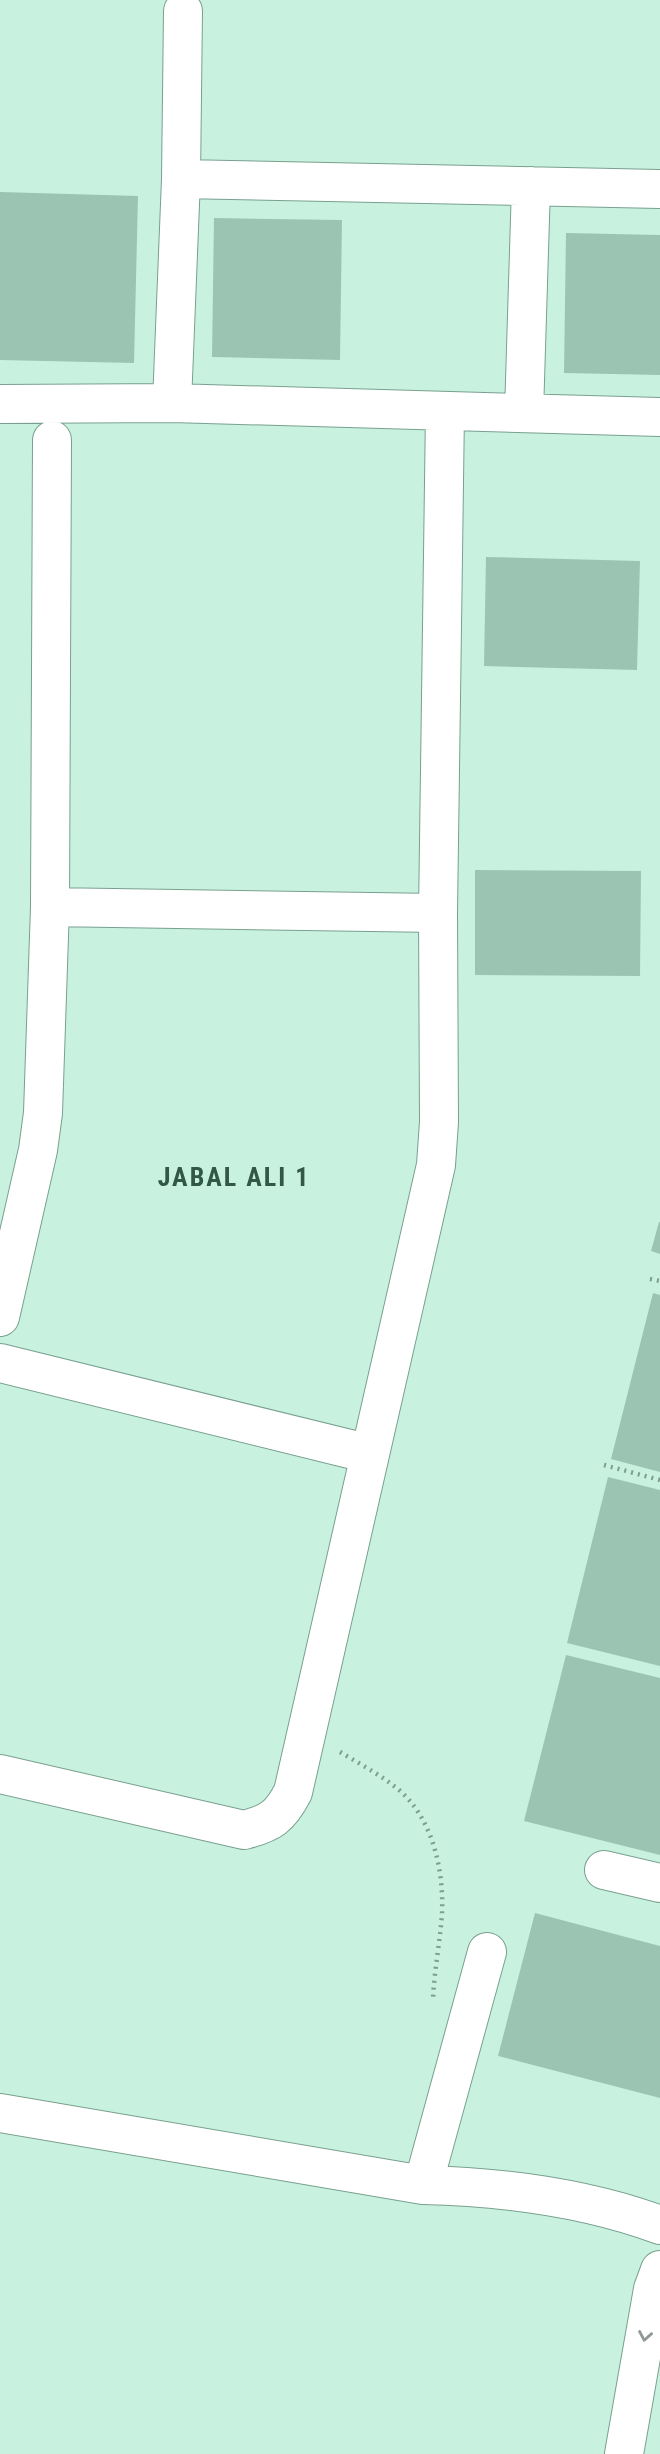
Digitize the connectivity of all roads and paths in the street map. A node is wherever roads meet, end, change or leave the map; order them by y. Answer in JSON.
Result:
{"nodes":[{"id":1,"x":183,"y":11,"type":"dead end"},
{"id":2,"x":181,"y":178,"type":"junction"},
{"id":3,"x":531,"y":186,"type":"junction"},
{"id":4,"x":660,"y":188,"type":"edge"},
{"id":5,"x":172,"y":403,"type":"junction"},
{"id":6,"x":0,"y":404,"type":"edge"},
{"id":7,"x":445,"y":411,"type":"junction"},
{"id":8,"x":524,"y":413,"type":"junction"},
{"id":9,"x":660,"y":417,"type":"edge"},
{"id":10,"x":52,"y":440,"type":"dead end"},
{"id":11,"x":50,"y":907,"type":"junction"},
{"id":12,"x":438,"y":913,"type":"junction"},
{"id":13,"x":650,"y":1279,"type":"dead end"},
{"id":14,"x":660,"y":1282,"type":"edge"},
{"id":15,"x":0,"y":1317,"type":"edge"},
{"id":16,"x":0,"y":1363,"type":"edge"},
{"id":17,"x":370,"y":1454,"type":"junction"},
{"id":18,"x":604,"y":1465,"type":"dead end"},
{"id":19,"x":660,"y":1480,"type":"edge"},
{"id":20,"x":307,"y":1732,"type":"junction"},
{"id":21,"x":0,"y":1774,"type":"edge"},
{"id":22,"x":604,"y":1870,"type":"dead end"},
{"id":23,"x":660,"y":1883,"type":"edge"},
{"id":24,"x":487,"y":1952,"type":"dead end"},
{"id":25,"x":433,"y":2005,"type":"dead end"},
{"id":26,"x":0,"y":2113,"type":"edge"},
{"id":27,"x":423,"y":2185,"type":"junction"},
{"id":28,"x":660,"y":2225,"type":"edge"},
{"id":29,"x":660,"y":2270,"type":"edge"},
{"id":30,"x":624,"y":2454,"type":"edge"}],
"edges":[{"from":1,"to":2,"type":"street"},
{"from":2,"to":3,"type":"street"},
{"from":2,"to":5,"type":"street"},
{"from":3,"to":4,"type":"street"},
{"from":3,"to":8,"type":"street"},
{"from":5,"to":6,"type":"street"},
{"from":5,"to":7,"type":"street"},
{"from":7,"to":8,"type":"street"},
{"from":7,"to":12,"type":"street"},
{"from":8,"to":9,"type":"street"},
{"from":10,"to":11,"type":"street"},
{"from":11,"to":12,"type":"street"},
{"from":11,"to":15,"type":"street"},
{"from":12,"to":17,"type":"street"},
{"from":13,"to":14,"type":"path"},
{"from":16,"to":17,"type":"street"},
{"from":17,"to":20,"type":"street"},
{"from":18,"to":19,"type":"path"},
{"from":20,"to":21,"type":"street"},
{"from":20,"to":25,"type":"path"},
{"from":22,"to":23,"type":"street"},
{"from":24,"to":27,"type":"street"},
{"from":26,"to":27,"type":"street"},
{"from":27,"to":28,"type":"street"},
{"from":29,"to":30,"type":"street","one_way":true}]}
